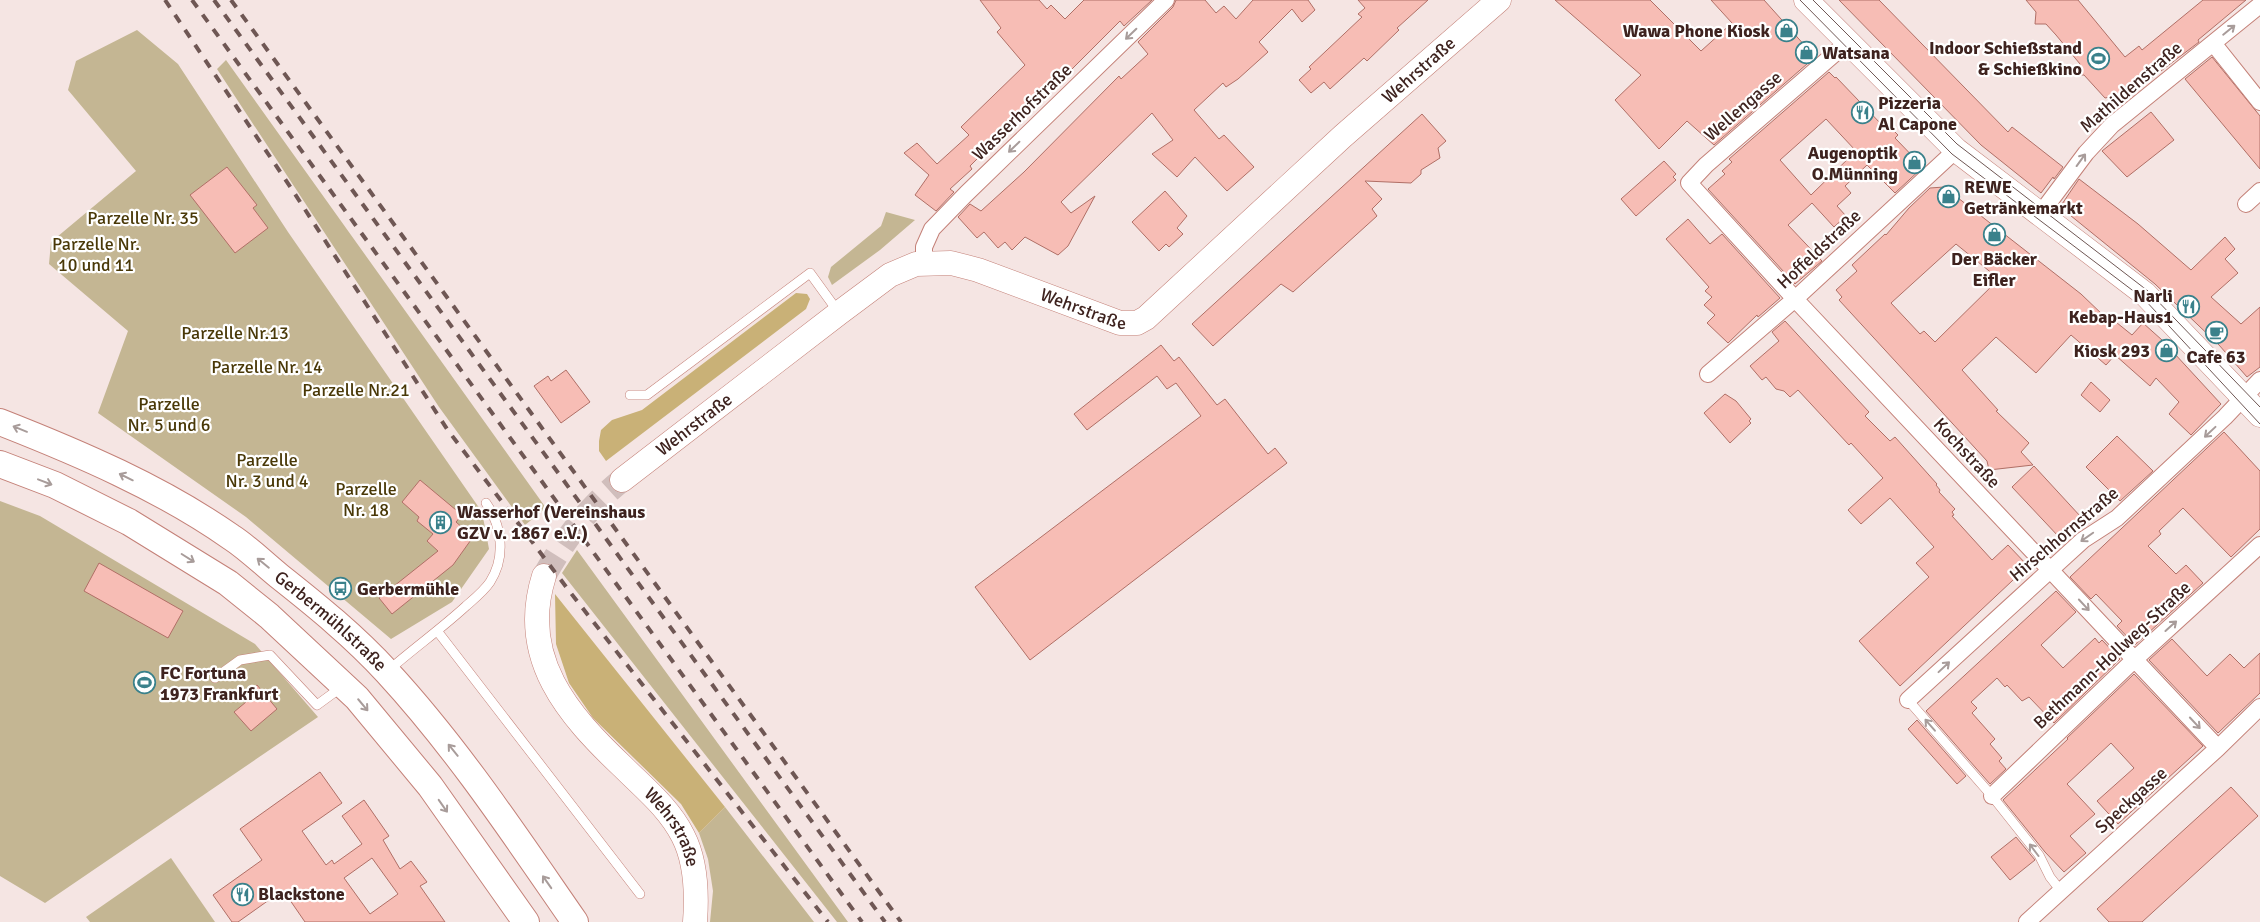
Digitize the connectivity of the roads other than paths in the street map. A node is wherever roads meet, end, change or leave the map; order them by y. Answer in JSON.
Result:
{"nodes":[{"id":1,"x":1166,"y":0,"type":"edge"},
{"id":2,"x":1499,"y":0,"type":"edge"},
{"id":3,"x":1806,"y":0,"type":"edge"},
{"id":4,"x":2258,"y":11,"type":"edge"},
{"id":5,"x":1848,"y":42,"type":"junction"},
{"id":6,"x":2213,"y":43,"type":"junction"},
{"id":7,"x":2260,"y":102,"type":"edge"},
{"id":8,"x":1956,"y":150,"type":"junction"},
{"id":9,"x":1688,"y":183,"type":"joint"},
{"id":10,"x":2260,"y":191,"type":"edge"},
{"id":11,"x":2246,"y":204,"type":"dead end"},
{"id":12,"x":2041,"y":213,"type":"junction"},
{"id":13,"x":924,"y":263,"type":"junction"},
{"id":14,"x":1795,"y":300,"type":"junction"},
{"id":15,"x":839,"y":313,"type":"junction"},
{"id":16,"x":1708,"y":374,"type":"dead end"},
{"id":17,"x":2260,"y":380,"type":"edge"},
{"id":18,"x":630,"y":396,"type":"dead end"},
{"id":19,"x":2243,"y":396,"type":"junction"},
{"id":20,"x":2260,"y":416,"type":"edge"},
{"id":21,"x":0,"y":422,"type":"edge"},
{"id":22,"x":0,"y":464,"type":"edge"},
{"id":23,"x":622,"y":480,"type":"tunnel mouth"},
{"id":24,"x":486,"y":503,"type":"dead end"},
{"id":25,"x":2260,"y":545,"type":"edge"},
{"id":26,"x":2050,"y":570,"type":"junction"},
{"id":27,"x":544,"y":576,"type":"tunnel mouth"},
{"id":28,"x":438,"y":632,"type":"junction"},
{"id":29,"x":2135,"y":659,"type":"junction"},
{"id":30,"x":387,"y":672,"type":"junction"},
{"id":31,"x":215,"y":678,"type":"dead end"},
{"id":32,"x":344,"y":685,"type":"junction"},
{"id":33,"x":1908,"y":700,"type":"joint"},
{"id":34,"x":2260,"y":707,"type":"edge"},
{"id":35,"x":2218,"y":748,"type":"junction"},
{"id":36,"x":1992,"y":796,"type":"junction"},
{"id":37,"x":694,"y":881,"type":"junction"},
{"id":38,"x":2060,"y":891,"type":"junction"},
{"id":39,"x":640,"y":894,"type":"dead end"},
{"id":40,"x":526,"y":922,"type":"edge"},
{"id":41,"x":575,"y":922,"type":"edge"},
{"id":42,"x":678,"y":922,"type":"edge"},
{"id":43,"x":695,"y":922,"type":"edge"},
{"id":44,"x":2027,"y":922,"type":"edge"}],
"edges":[{"from":1,"to":13,"type":"street","name":"Wasserhofstraße","one_way":true},
{"from":2,"to":13,"type":"street","name":"Wehrstraße"},
{"from":3,"to":5,"type":"street"},
{"from":6,"to":4,"type":"street","name":"Mathildenstraße","one_way":true},
{"from":5,"to":8,"type":"street"},
{"from":5,"to":9,"type":"street","name":"Wellengasse"},
{"from":6,"to":7,"type":"street"},
{"from":12,"to":6,"type":"street","name":"Mathildenstraße","one_way":true},
{"from":8,"to":12,"type":"street"},
{"from":8,"to":14,"type":"street","name":"Hoffeldstraße"},
{"from":9,"to":14,"type":"street","name":"Kochstraße"},
{"from":10,"to":11,"type":"street"},
{"from":12,"to":19,"type":"street"},
{"from":13,"to":15,"type":"street","name":"Wehrstraße"},
{"from":14,"to":16,"type":"street","name":"Hoffeldstraße"},
{"from":14,"to":26,"type":"street","name":"Kochstraße"},
{"from":15,"to":18,"type":"lane"},
{"from":15,"to":23,"type":"street","name":"Wehrstraße"},
{"from":17,"to":19,"type":"street","name":"Hirschhornstraße"},
{"from":19,"to":20,"type":"street"},
{"from":19,"to":26,"type":"street","name":"Hirschhornstraße","one_way":true},
{"from":30,"to":21,"type":"main road","name":"Gerbermühlstraße","one_way":true},
{"from":22,"to":32,"type":"main road","name":"Gerbermühlstraße","one_way":true},
{"from":24,"to":28,"type":"lane"},
{"from":29,"to":25,"type":"street","name":"Bethmann-Hollweg-Straße","one_way":true},
{"from":26,"to":29,"type":"street","name":"Kochstraße","one_way":true},
{"from":33,"to":26,"type":"street","name":"Hirschhornstraße","one_way":true},
{"from":27,"to":37,"type":"street","name":"Wehrstraße"},
{"from":28,"to":30,"type":"lane"},
{"from":28,"to":39,"type":"lane"},
{"from":29,"to":35,"type":"street","name":"Kochstraße","one_way":true},
{"from":29,"to":36,"type":"street","name":"Bethmann-Hollweg-Straße"},
{"from":41,"to":30,"type":"main road","name":"Gerbermühlstraße","one_way":true},
{"from":31,"to":32,"type":"lane"},
{"from":32,"to":40,"type":"main road","name":"Gerbermühlstraße","one_way":true},
{"from":36,"to":33,"type":"lane","one_way":true},
{"from":34,"to":35,"type":"street","name":"Speckgasse"},
{"from":35,"to":38,"type":"street","name":"Speckgasse"},
{"from":38,"to":36,"type":"lane","one_way":true},
{"from":37,"to":42,"type":"street","name":"Wehrstraße"},
{"from":37,"to":43,"type":"street","name":"Wehrstraße"},
{"from":38,"to":44,"type":"street","name":"Speckgasse"}]}
